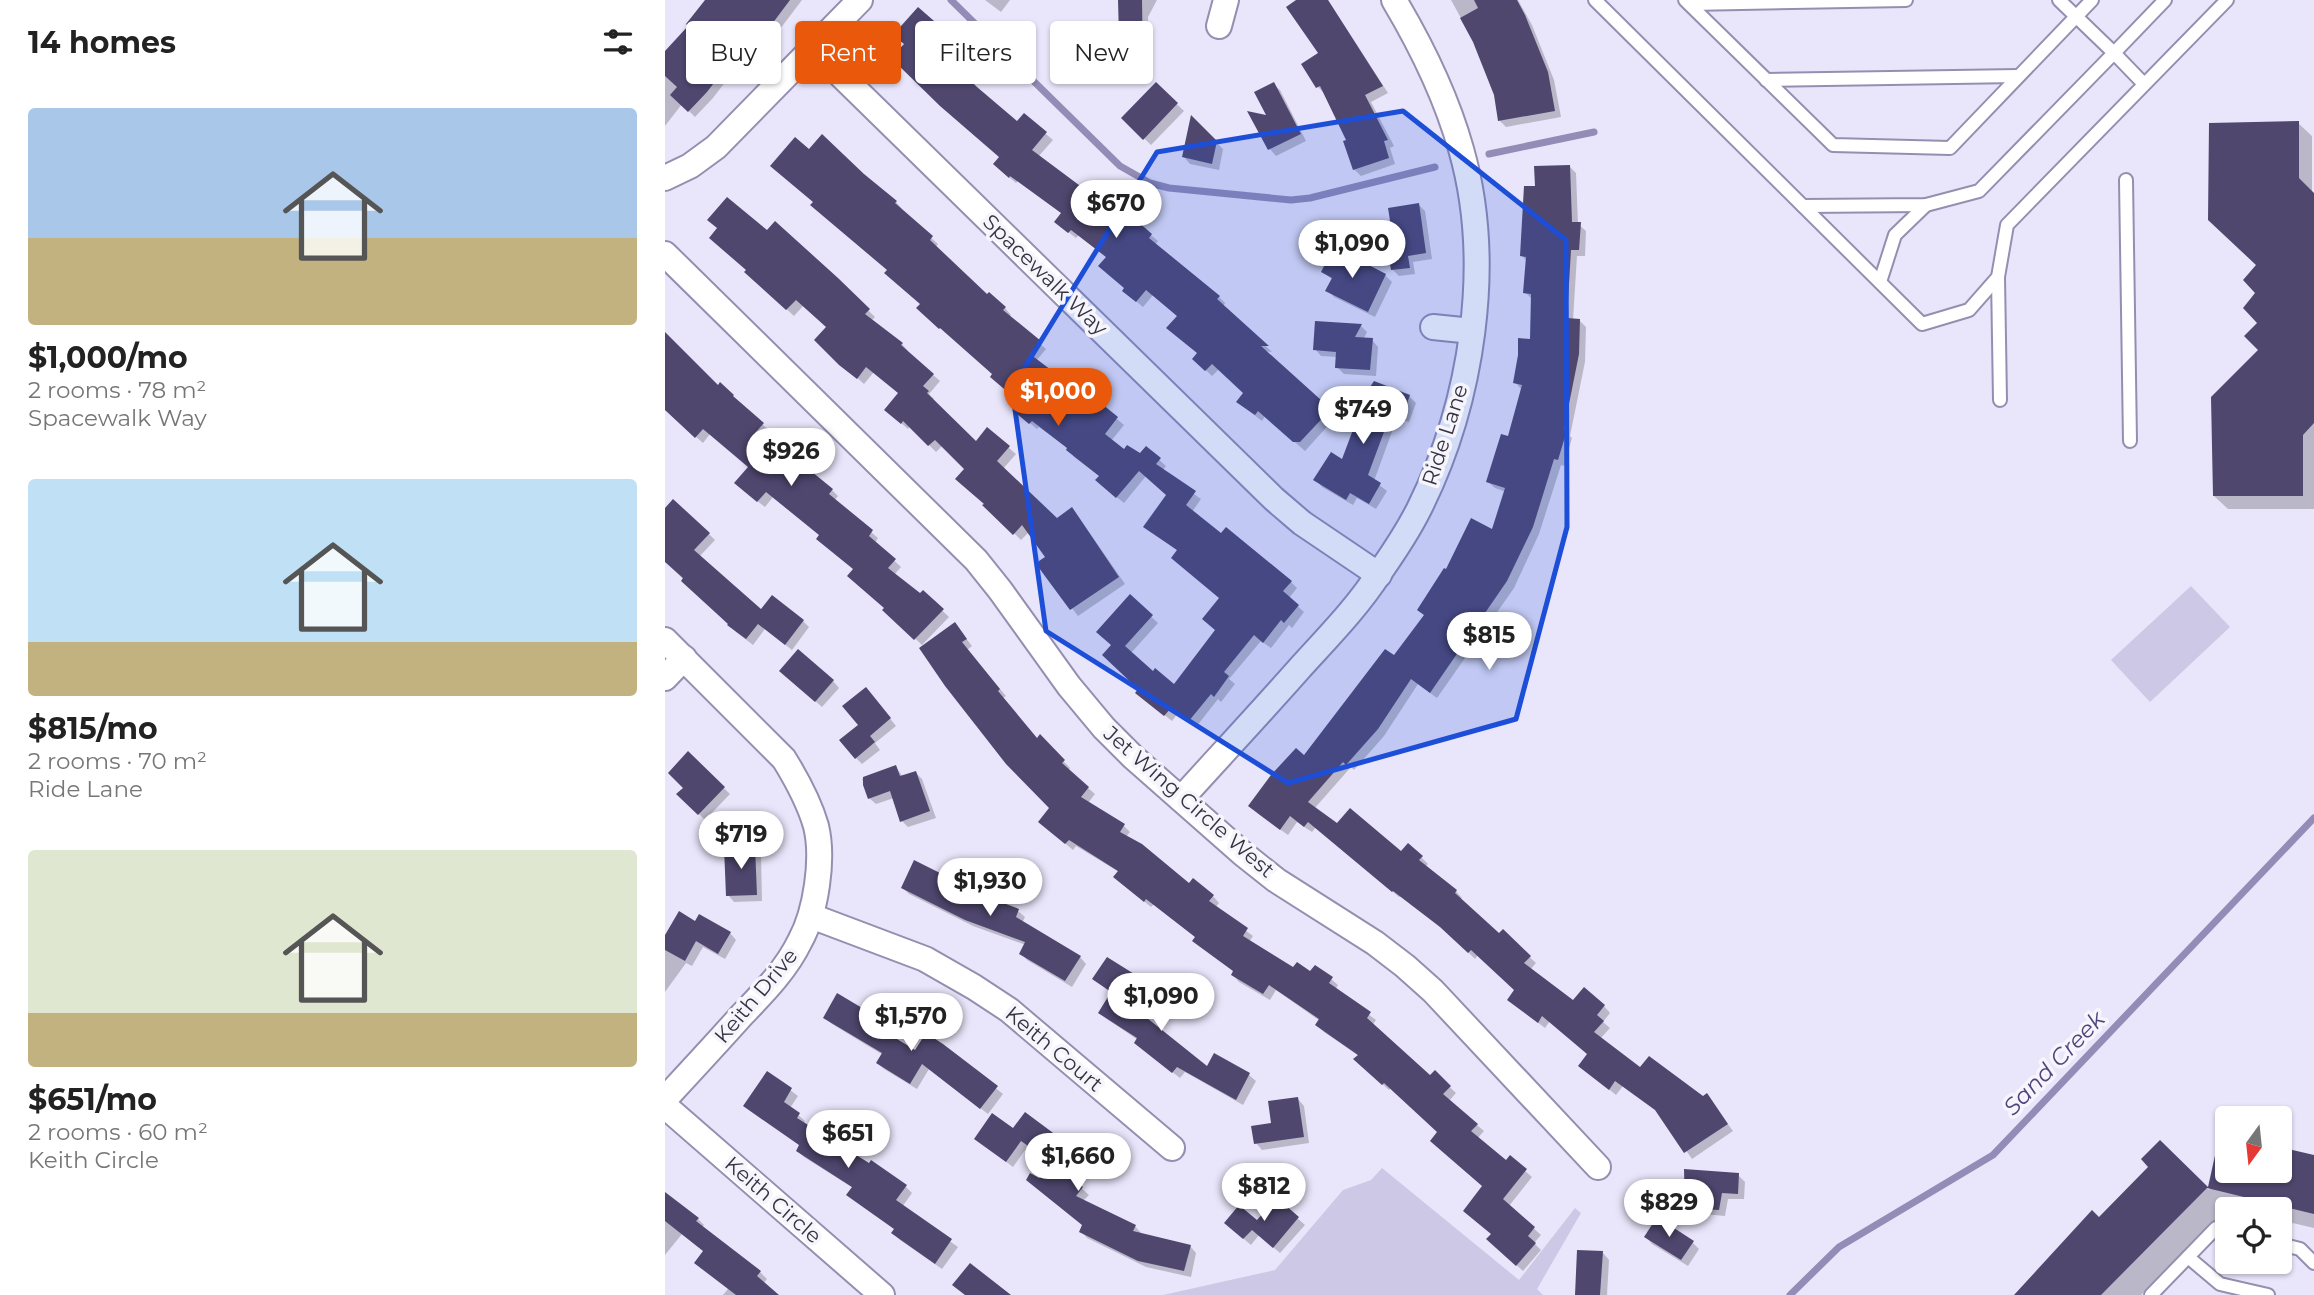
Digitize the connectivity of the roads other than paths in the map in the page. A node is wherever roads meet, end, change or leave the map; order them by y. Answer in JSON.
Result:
{"nodes":[{"id":1,"x":860,"y":0,"type":"edge"},
{"id":2,"x":1226,"y":0,"type":"edge"},
{"id":3,"x":1394,"y":0,"type":"edge"},
{"id":4,"x":1595,"y":0,"type":"edge"},
{"id":5,"x":1906,"y":0,"type":"edge"},
{"id":6,"x":2059,"y":0,"type":"edge"},
{"id":7,"x":2092,"y":0,"type":"edge"},
{"id":8,"x":2165,"y":0,"type":"edge"},
{"id":9,"x":2227,"y":0,"type":"edge"},
{"id":10,"x":1687,"y":2,"type":"edge"},
{"id":11,"x":2077,"y":16,"type":"junction"},
{"id":12,"x":839,"y":21,"type":"edge"},
{"id":13,"x":1219,"y":26,"type":"dead end"},
{"id":14,"x":2114,"y":53,"type":"junction"},
{"id":15,"x":795,"y":66,"type":"edge"},
{"id":16,"x":2018,"y":76,"type":"junction"},
{"id":17,"x":1766,"y":80,"type":"junction"},
{"id":18,"x":850,"y":84,"type":"edge"},
{"id":19,"x":2144,"y":84,"type":"junction"},
{"id":20,"x":665,"y":178,"type":"edge"},
{"id":21,"x":2126,"y":180,"type":"dead end"},
{"id":22,"x":1926,"y":205,"type":"junction"},
{"id":23,"x":1803,"y":206,"type":"junction"},
{"id":24,"x":665,"y":254,"type":"edge"},
{"id":25,"x":1998,"y":277,"type":"junction"},
{"id":26,"x":1880,"y":282,"type":"junction"},
{"id":27,"x":1433,"y":327,"type":"dead end"},
{"id":28,"x":1472,"y":331,"type":"junction"},
{"id":29,"x":2000,"y":400,"type":"dead end"},
{"id":30,"x":2130,"y":441,"type":"dead end"},
{"id":31,"x":1379,"y":575,"type":"junction"},
{"id":32,"x":665,"y":640,"type":"edge"},
{"id":33,"x":684,"y":659,"type":"junction"},
{"id":34,"x":665,"y":678,"type":"edge"},
{"id":35,"x":1181,"y":799,"type":"junction"},
{"id":36,"x":811,"y":916,"type":"junction"},
{"id":37,"x":665,"y":1099,"type":"edge"},
{"id":38,"x":665,"y":1106,"type":"edge"},
{"id":39,"x":1172,"y":1148,"type":"dead end"},
{"id":40,"x":1598,"y":1167,"type":"dead end"},
{"id":41,"x":2215,"y":1228,"type":"edge"},
{"id":42,"x":2292,"y":1247,"type":"edge"},
{"id":43,"x":2188,"y":1257,"type":"junction"},
{"id":44,"x":2314,"y":1263,"type":"edge"},
{"id":45,"x":882,"y":1295,"type":"edge"},
{"id":46,"x":2151,"y":1295,"type":"edge"},
{"id":47,"x":2268,"y":1295,"type":"edge"}],
"edges":[{"from":1,"to":12,"type":"street"},
{"from":2,"to":13,"type":"street"},
{"from":3,"to":28,"type":"street","name":"Ride Lane"},
{"from":4,"to":23,"type":"lane"},
{"from":5,"to":10,"type":"lane"},
{"from":6,"to":11,"type":"lane"},
{"from":7,"to":11,"type":"lane"},
{"from":8,"to":14,"type":"lane"},
{"from":9,"to":19,"type":"lane"},
{"from":10,"to":17,"type":"lane"},
{"from":11,"to":14,"type":"lane"},
{"from":11,"to":16,"type":"lane"},
{"from":14,"to":19,"type":"lane"},
{"from":14,"to":22,"type":"lane"},
{"from":15,"to":20,"type":"street"},
{"from":16,"to":17,"type":"lane"},
{"from":16,"to":17,"type":"lane"},
{"from":18,"to":31,"type":"street","name":"Spacewalk Way"},
{"from":19,"to":25,"type":"lane"},
{"from":21,"to":30,"type":"lane"},
{"from":22,"to":23,"type":"lane"},
{"from":22,"to":26,"type":"lane"},
{"from":23,"to":26,"type":"lane"},
{"from":24,"to":35,"type":"street","name":"Jet Wing Circle West"},
{"from":25,"to":26,"type":"lane"},
{"from":25,"to":29,"type":"lane"},
{"from":27,"to":28,"type":"street"},
{"from":28,"to":31,"type":"street","name":"Ride Lane"},
{"from":31,"to":35,"type":"street","name":"Ride Lane"},
{"from":32,"to":33,"type":"street","name":"Keith Drive"},
{"from":33,"to":34,"type":"street"},
{"from":33,"to":36,"type":"street","name":"Keith Drive"},
{"from":35,"to":40,"type":"street","name":"Jet Wing Circle West"},
{"from":36,"to":37,"type":"street","name":"Keith Drive"},
{"from":36,"to":39,"type":"street","name":"Keith Court"},
{"from":38,"to":45,"type":"street","name":"Keith Circle"},
{"from":41,"to":43,"type":"lane"},
{"from":42,"to":44,"type":"lane"},
{"from":43,"to":46,"type":"lane"},
{"from":43,"to":47,"type":"lane"}]}
